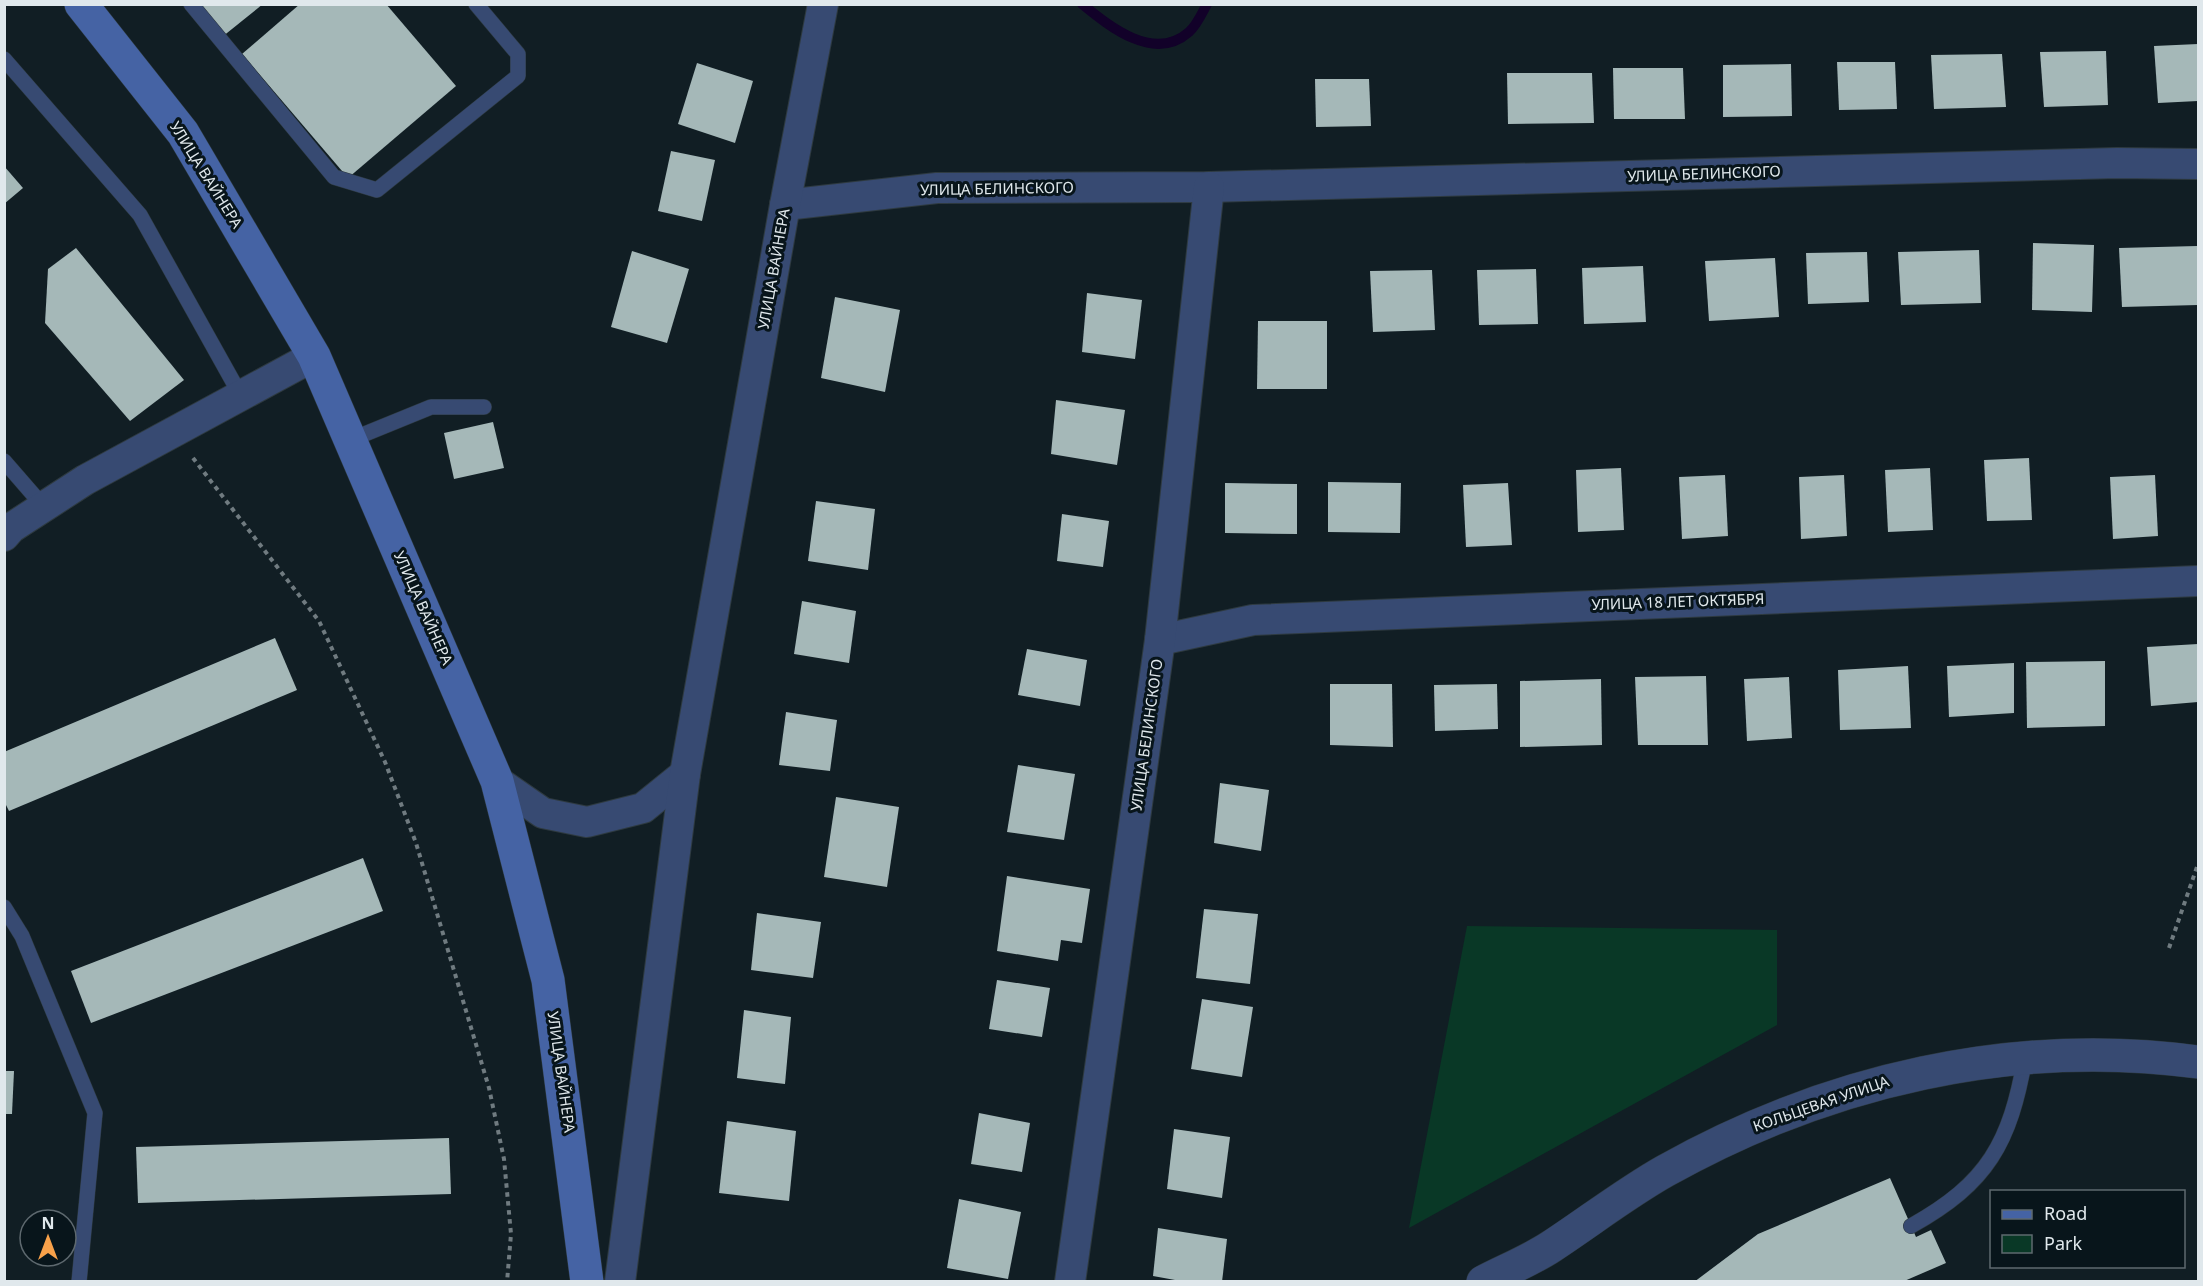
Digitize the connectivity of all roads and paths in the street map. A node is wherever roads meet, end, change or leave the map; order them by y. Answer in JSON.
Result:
{"nodes":[{"id":1,"x":81,"y":4,"type":"edge"},
{"id":2,"x":191,"y":4,"type":"edge"},
{"id":3,"x":476,"y":4,"type":"edge"},
{"id":4,"x":823,"y":4,"type":"edge"},
{"id":5,"x":4,"y":59,"type":"edge"},
{"id":6,"x":2199,"y":164,"type":"edge"},
{"id":7,"x":1209,"y":187,"type":"junction"},
{"id":8,"x":785,"y":205,"type":"junction"},
{"id":9,"x":314,"y":356,"type":"junction"},
{"id":10,"x":241,"y":396,"type":"junction"},
{"id":11,"x":484,"y":407,"type":"dead end"},
{"id":12,"x":174,"y":433,"type":"junction"},
{"id":13,"x":350,"y":440,"type":"junction"},
{"id":14,"x":4,"y":460,"type":"edge"},
{"id":15,"x":44,"y":507,"type":"junction"},
{"id":16,"x":4,"y":536,"type":"edge"},
{"id":17,"x":2199,"y":581,"type":"edge"},
{"id":18,"x":1160,"y":640,"type":"junction"},
{"id":19,"x":685,"y":774,"type":"junction"},
{"id":20,"x":497,"y":781,"type":"junction"},
{"id":21,"x":2199,"y":864,"type":"edge"},
{"id":22,"x":4,"y":907,"type":"edge"},
{"id":23,"x":2169,"y":948,"type":"dead end"},
{"id":24,"x":2025,"y":1058,"type":"junction"},
{"id":25,"x":2199,"y":1062,"type":"edge"},
{"id":26,"x":1911,"y":1226,"type":"dead end"},
{"id":27,"x":80,"y":1281,"type":"edge"},
{"id":28,"x":507,"y":1281,"type":"edge"},
{"id":29,"x":587,"y":1281,"type":"edge"},
{"id":30,"x":620,"y":1281,"type":"edge"},
{"id":31,"x":1070,"y":1281,"type":"edge"},
{"id":32,"x":1484,"y":1281,"type":"edge"}],
"edges":[{"from":1,"to":9,"type":"main road","name":"УЛИЦА ВАЙНЕРА"},
{"from":2,"to":3,"type":"lane"},
{"from":4,"to":8,"type":"street","name":"УЛИЦА ВАЙНЕРА"},
{"from":5,"to":10,"type":"lane"},
{"from":6,"to":7,"type":"street","name":"УЛИЦА БЕЛИНСКОГО"},
{"from":7,"to":8,"type":"street","name":"УЛИЦА БЕЛИНСКОГО"},
{"from":7,"to":18,"type":"street","name":"УЛИЦА БЕЛИНСКОГО"},
{"from":8,"to":19,"type":"street","name":"УЛИЦА ВАЙНЕРА"},
{"from":9,"to":10,"type":"street"},
{"from":9,"to":13,"type":"main road","name":"УЛИЦА ВАЙНЕРА"},
{"from":10,"to":12,"type":"street"},
{"from":11,"to":13,"type":"lane"},
{"from":12,"to":15,"type":"street"},
{"from":12,"to":28,"type":"path"},
{"from":13,"to":20,"type":"main road","name":"УЛИЦА ВАЙНЕРА"},
{"from":14,"to":15,"type":"lane"},
{"from":15,"to":16,"type":"street"},
{"from":17,"to":18,"type":"street","name":"УЛИЦА 18 ЛЕТ ОКТЯБРЯ"},
{"from":18,"to":31,"type":"street","name":"УЛИЦА БЕЛИНСКОГО"},
{"from":19,"to":20,"type":"street"},
{"from":19,"to":30,"type":"street","name":"УЛИЦА ВАЙНЕРА"},
{"from":20,"to":29,"type":"main road","name":"УЛИЦА ВАЙНЕРА"},
{"from":21,"to":23,"type":"path"},
{"from":22,"to":27,"type":"lane"},
{"from":24,"to":25,"type":"street","name":"КОЛЬЦЕВАЯ УЛИЦА"},
{"from":24,"to":26,"type":"lane"},
{"from":24,"to":32,"type":"street","name":"КОЛЬЦЕВАЯ УЛИЦА"}]}
